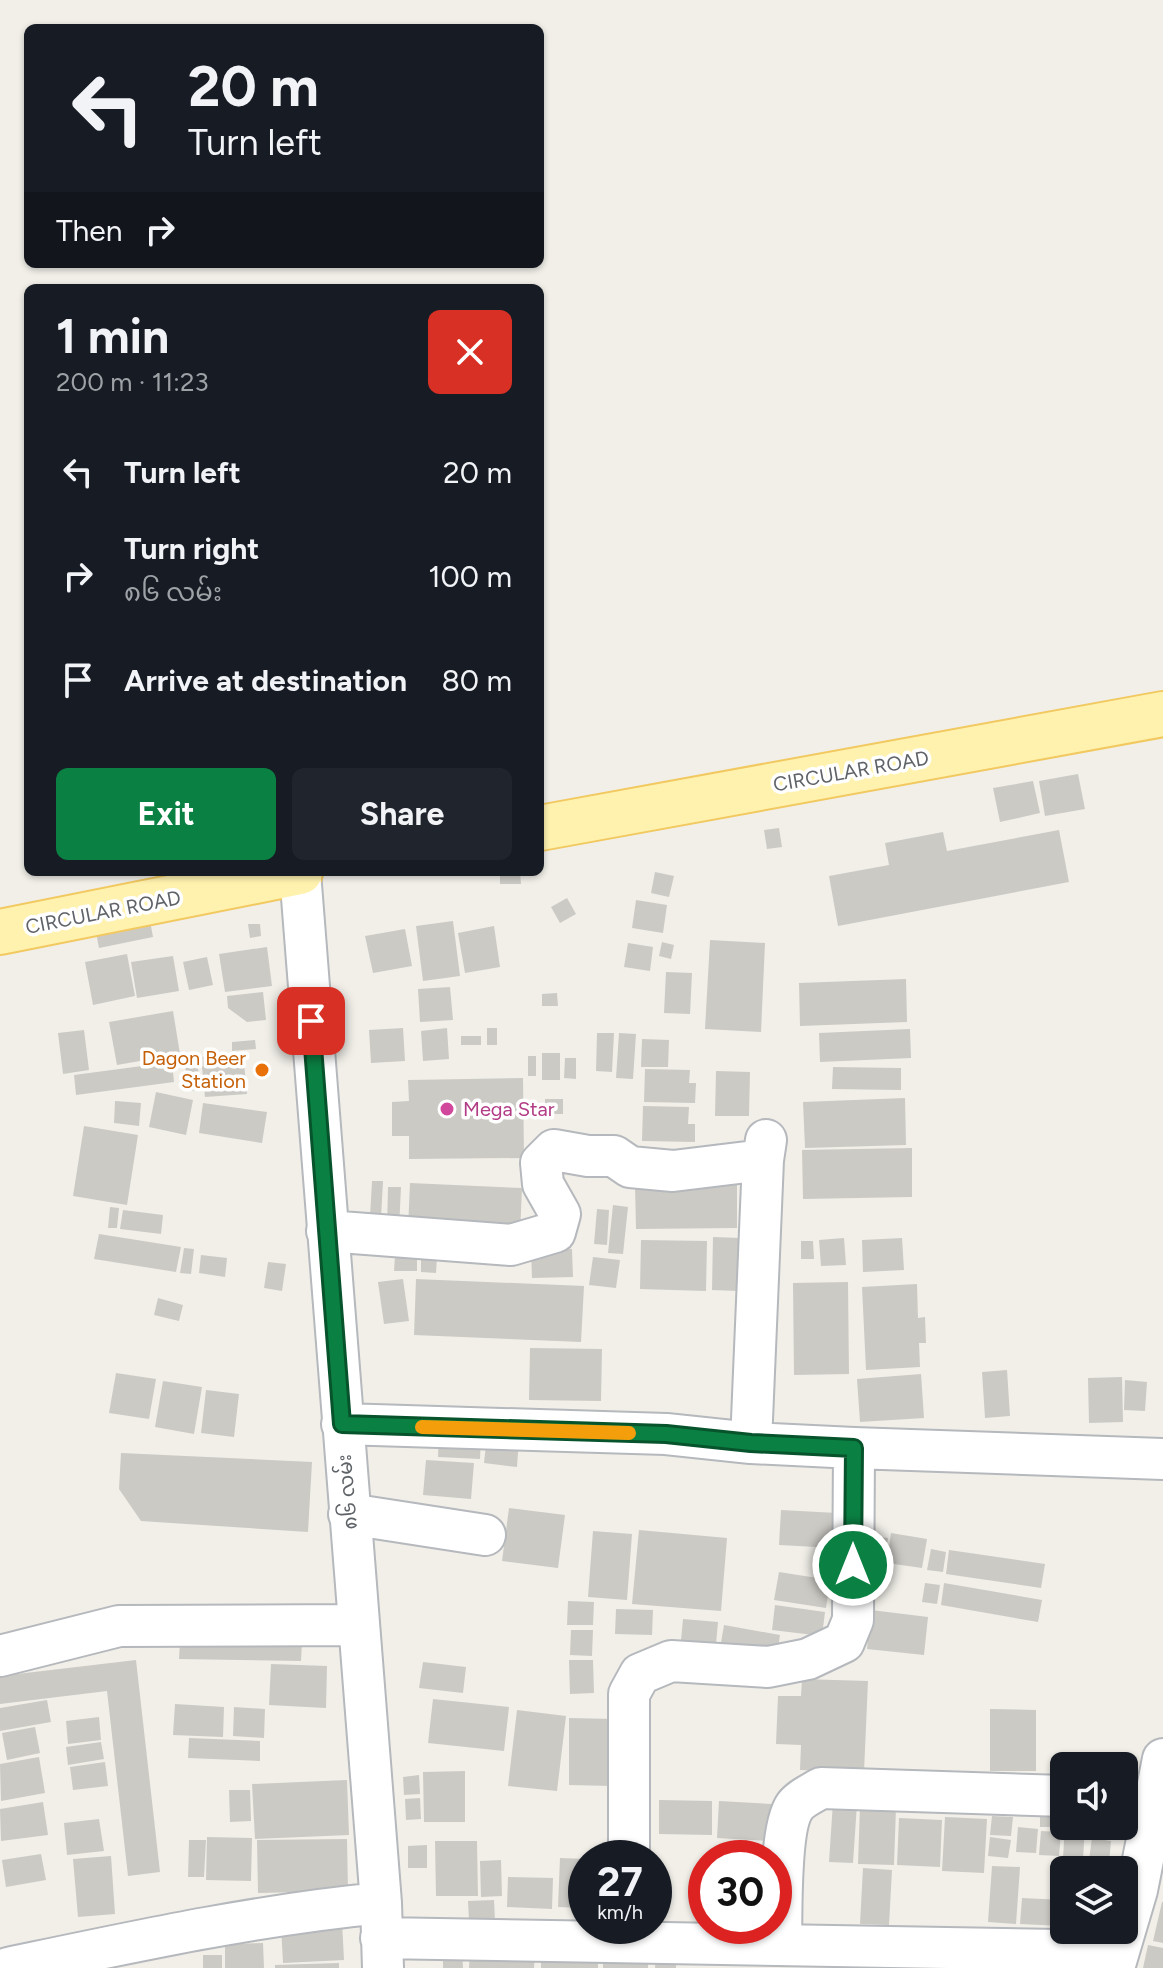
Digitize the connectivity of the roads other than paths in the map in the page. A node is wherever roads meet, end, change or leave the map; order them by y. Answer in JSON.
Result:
{"nodes":[{"id":1,"x":1163,"y":714,"type":"edge"},
{"id":2,"x":544,"y":827,"type":"edge"},
{"id":3,"x":280,"y":876,"type":"edge"},
{"id":4,"x":300,"y":876,"type":"edge"},
{"id":5,"x":0,"y":932,"type":"edge"},
{"id":6,"x":327,"y":1231,"type":"junction"},
{"id":7,"x":342,"y":1424,"type":"junction"},
{"id":8,"x":751,"y":1443,"type":"junction"},
{"id":9,"x":854,"y":1448,"type":"junction"},
{"id":10,"x":1163,"y":1459,"type":"edge"},
{"id":11,"x":349,"y":1514,"type":"junction"},
{"id":12,"x":485,"y":1535,"type":"dead end"},
{"id":13,"x":359,"y":1625,"type":"junction"},
{"id":14,"x":0,"y":1656,"type":"edge"},
{"id":15,"x":1163,"y":1759,"type":"edge"},
{"id":16,"x":1050,"y":1796,"type":"edge"},
{"id":17,"x":1140,"y":1798,"type":"edge"},
{"id":18,"x":629,"y":1840,"type":"edge"},
{"id":19,"x":786,"y":1840,"type":"edge"},
{"id":20,"x":568,"y":1934,"type":"edge"},
{"id":21,"x":382,"y":1936,"type":"edge"},
{"id":22,"x":792,"y":1944,"type":"edge"},
{"id":23,"x":98,"y":1959,"type":"edge"},
{"id":24,"x":1116,"y":1959,"type":"edge"},
{"id":25,"x":8,"y":1968,"type":"edge"}],
"edges":[{"from":1,"to":2,"type":"main road","name":"CIRCULAR ROAD"},
{"from":3,"to":5,"type":"main road","name":"CIRCULAR ROAD"},
{"from":4,"to":6,"type":"street","name":"၈၆ လမ်း"},
{"from":6,"to":7,"type":"street","name":"၈၆ လမ်း"},
{"from":6,"to":8,"type":"street"},
{"from":7,"to":8,"type":"street"},
{"from":7,"to":11,"type":"street","name":"၈၆ လမ်း"},
{"from":8,"to":9,"type":"street"},
{"from":9,"to":10,"type":"street"},
{"from":9,"to":18,"type":"street"},
{"from":11,"to":12,"type":"street"},
{"from":11,"to":13,"type":"street","name":"၈၆ လမ်း"},
{"from":13,"to":14,"type":"street"},
{"from":13,"to":21,"type":"street","name":"၈၆ လမ်း"},
{"from":15,"to":17,"type":"street"},
{"from":16,"to":19,"type":"street"},
{"from":17,"to":24,"type":"street"},
{"from":20,"to":21,"type":"street"},
{"from":21,"to":23,"type":"street"},
{"from":22,"to":24,"type":"street"},
{"from":23,"to":25,"type":"street"}]}
